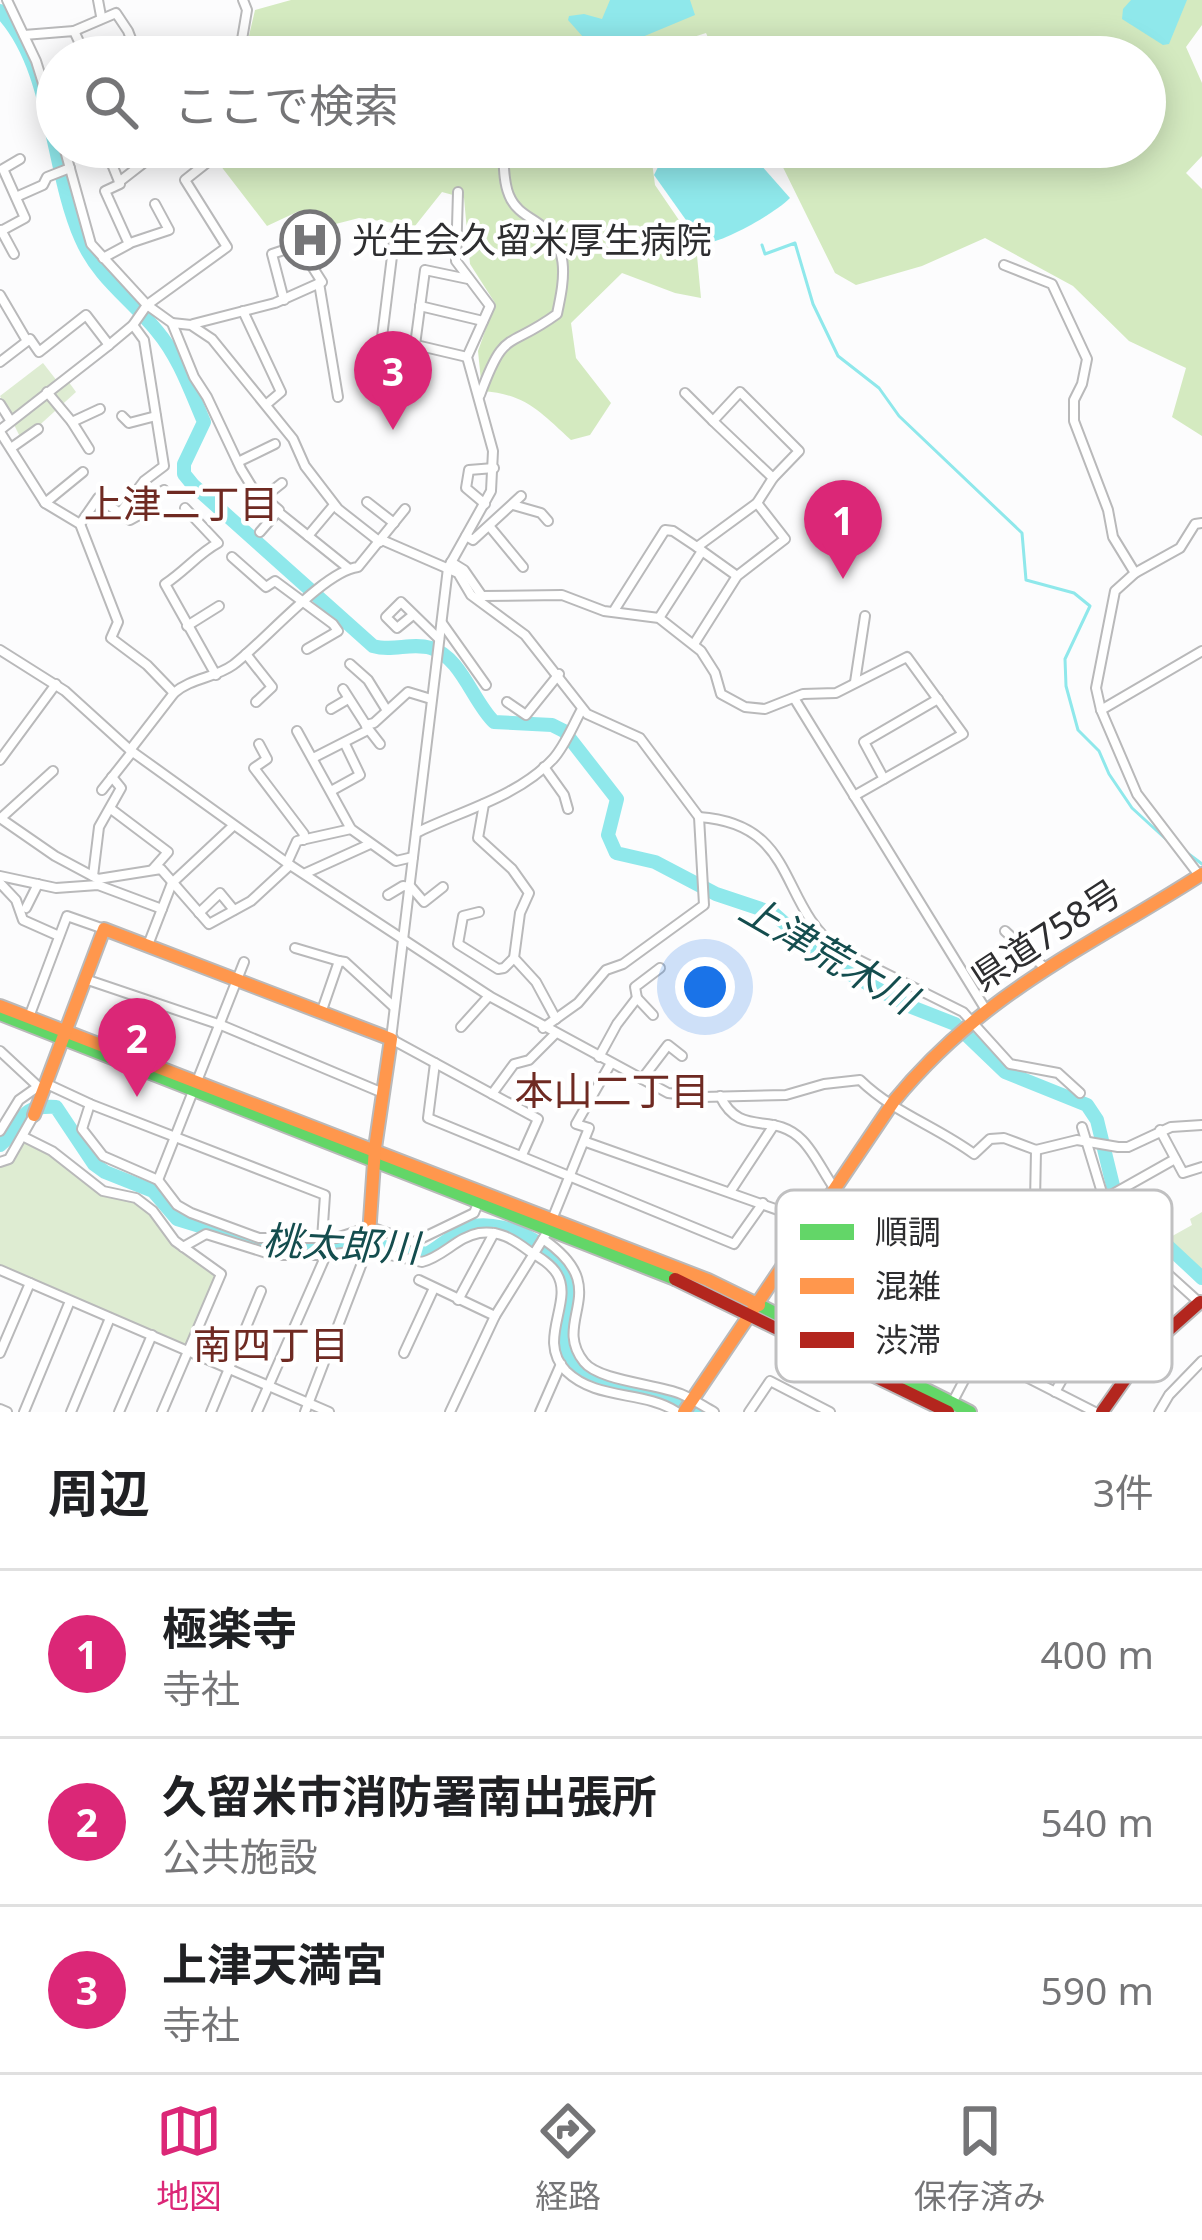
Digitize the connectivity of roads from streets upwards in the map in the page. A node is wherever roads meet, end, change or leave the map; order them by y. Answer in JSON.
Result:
{"nodes":[{"id":1,"x":8,"y":0,"type":"edge"},
{"id":2,"x":98,"y":0,"type":"edge"},
{"id":3,"x":243,"y":0,"type":"edge"},
{"id":4,"x":101,"y":16,"type":"junction"},
{"id":5,"x":74,"y":31,"type":"junction"},
{"id":6,"x":24,"y":35,"type":"junction"},
{"id":7,"x":76,"y":36,"type":"edge"},
{"id":8,"x":130,"y":36,"type":"edge"},
{"id":9,"x":243,"y":36,"type":"edge"},
{"id":10,"x":36,"y":63,"type":"edge"},
{"id":11,"x":20,"y":159,"type":"dead end"},
{"id":12,"x":70,"y":168,"type":"joint"},
{"id":13,"x":113,"y":168,"type":"edge"},
{"id":14,"x":137,"y":168,"type":"edge"},
{"id":15,"x":200,"y":168,"type":"edge"},
{"id":16,"x":505,"y":168,"type":"edge"},
{"id":17,"x":119,"y":182,"type":"junction"},
{"id":18,"x":458,"y":192,"type":"dead end"},
{"id":19,"x":16,"y":197,"type":"junction"},
{"id":20,"x":155,"y":204,"type":"dead end"},
{"id":21,"x":1,"y":230,"type":"edge"},
{"id":22,"x":395,"y":232,"type":"dead end"},
{"id":23,"x":129,"y":244,"type":"junction"},
{"id":24,"x":14,"y":254,"type":"dead end"},
{"id":25,"x":103,"y":258,"type":"junction"},
{"id":26,"x":1004,"y":265,"type":"dead end"},
{"id":27,"x":470,"y":280,"type":"junction"},
{"id":28,"x":319,"y":284,"type":"junction"},
{"id":29,"x":0,"y":295,"type":"edge"},
{"id":30,"x":284,"y":300,"type":"junction"},
{"id":31,"x":147,"y":305,"type":"junction"},
{"id":32,"x":420,"y":306,"type":"junction"},
{"id":33,"x":243,"y":310,"type":"junction"},
{"id":34,"x":483,"y":321,"type":"junction"},
{"id":35,"x":172,"y":323,"type":"junction"},
{"id":36,"x":133,"y":325,"type":"junction"},
{"id":37,"x":191,"y":325,"type":"junction"},
{"id":38,"x":27,"y":341,"type":"junction"},
{"id":39,"x":109,"y":345,"type":"junction"},
{"id":40,"x":415,"y":345,"type":"junction"},
{"id":41,"x":467,"y":357,"type":"junction"},
{"id":42,"x":0,"y":362,"type":"edge"},
{"id":43,"x":47,"y":392,"type":"junction"},
{"id":44,"x":685,"y":393,"type":"dead end"},
{"id":45,"x":338,"y":397,"type":"dead end"},
{"id":46,"x":478,"y":399,"type":"junction"},
{"id":47,"x":268,"y":403,"type":"dead end"},
{"id":48,"x":0,"y":404,"type":"edge"},
{"id":49,"x":100,"y":409,"type":"dead end"},
{"id":50,"x":122,"y":416,"type":"dead end"},
{"id":51,"x":156,"y":416,"type":"junction"},
{"id":52,"x":10,"y":420,"type":"junction"},
{"id":53,"x":713,"y":421,"type":"junction"},
{"id":54,"x":72,"y":422,"type":"junction"},
{"id":55,"x":38,"y":429,"type":"dead end"},
{"id":56,"x":0,"y":431,"type":"edge"},
{"id":57,"x":275,"y":444,"type":"dead end"},
{"id":58,"x":11,"y":448,"type":"junction"},
{"id":59,"x":89,"y":449,"type":"dead end"},
{"id":60,"x":238,"y":461,"type":"junction"},
{"id":61,"x":494,"y":468,"type":"junction"},
{"id":62,"x":83,"y":472,"type":"dead end"},
{"id":63,"x":772,"y":478,"type":"junction"},
{"id":64,"x":282,"y":483,"type":"dead end"},
{"id":65,"x":164,"y":490,"type":"dead end"},
{"id":66,"x":467,"y":490,"type":"junction"},
{"id":67,"x":521,"y":496,"type":"dead end"},
{"id":68,"x":263,"y":498,"type":"junction"},
{"id":69,"x":457,"y":501,"type":"dead end"},
{"id":70,"x":45,"y":502,"type":"junction"},
{"id":71,"x":367,"y":502,"type":"dead end"},
{"id":72,"x":757,"y":503,"type":"junction"},
{"id":73,"x":334,"y":504,"type":"junction"},
{"id":74,"x":485,"y":505,"type":"junction"},
{"id":75,"x":513,"y":505,"type":"junction"},
{"id":76,"x":185,"y":508,"type":"dead end"},
{"id":77,"x":405,"y":509,"type":"dead end"},
{"id":78,"x":278,"y":512,"type":"junction"},
{"id":79,"x":130,"y":520,"type":"dead end"},
{"id":80,"x":548,"y":521,"type":"dead end"},
{"id":81,"x":394,"y":523,"type":"junction"},
{"id":82,"x":1202,"y":523,"type":"edge"},
{"id":83,"x":80,"y":524,"type":"junction"},
{"id":84,"x":489,"y":526,"type":"junction"},
{"id":85,"x":260,"y":532,"type":"dead end"},
{"id":86,"x":308,"y":536,"type":"junction"},
{"id":87,"x":466,"y":536,"type":"junction"},
{"id":88,"x":381,"y":541,"type":"junction"},
{"id":89,"x":700,"y":549,"type":"junction"},
{"id":90,"x":232,"y":557,"type":"dead end"},
{"id":91,"x":450,"y":565,"type":"junction"},
{"id":92,"x":524,"y":567,"type":"dead end"},
{"id":93,"x":348,"y":568,"type":"junction"},
{"id":94,"x":1136,"y":573,"type":"junction"},
{"id":95,"x":737,"y":576,"type":"junction"},
{"id":96,"x":304,"y":603,"type":"junction"},
{"id":97,"x":219,"y":607,"type":"dead end"},
{"id":98,"x":615,"y":609,"type":"junction"},
{"id":99,"x":413,"y":614,"type":"dead end"},
{"id":100,"x":865,"y":616,"type":"dead end"},
{"id":101,"x":659,"y":618,"type":"junction"},
{"id":102,"x":441,"y":622,"type":"junction"},
{"id":103,"x":187,"y":626,"type":"junction"},
{"id":104,"x":439,"y":639,"type":"junction"},
{"id":105,"x":694,"y":644,"type":"junction"},
{"id":106,"x":307,"y":649,"type":"dead end"},
{"id":107,"x":1202,"y":651,"type":"edge"},
{"id":108,"x":246,"y":654,"type":"junction"},
{"id":109,"x":2,"y":655,"type":"edge"},
{"id":110,"x":350,"y":664,"type":"dead end"},
{"id":111,"x":559,"y":674,"type":"junction"},
{"id":112,"x":216,"y":675,"type":"junction"},
{"id":113,"x":56,"y":684,"type":"junction"},
{"id":114,"x":855,"y":684,"type":"junction"},
{"id":115,"x":487,"y":685,"type":"dead end"},
{"id":116,"x":174,"y":693,"type":"junction"},
{"id":117,"x":794,"y":698,"type":"junction"},
{"id":118,"x":431,"y":699,"type":"junction"},
{"id":119,"x":938,"y":699,"type":"junction"},
{"id":120,"x":256,"y":702,"type":"dead end"},
{"id":121,"x":508,"y":702,"type":"dead end"},
{"id":122,"x":332,"y":709,"type":"dead end"},
{"id":123,"x":582,"y":709,"type":"junction"},
{"id":124,"x":386,"y":710,"type":"junction"},
{"id":125,"x":1101,"y":710,"type":"junction"},
{"id":126,"x":367,"y":728,"type":"junction"},
{"id":127,"x":297,"y":731,"type":"dead end"},
{"id":128,"x":259,"y":744,"type":"dead end"},
{"id":129,"x":345,"y":744,"type":"junction"},
{"id":130,"x":380,"y":744,"type":"dead end"},
{"id":131,"x":131,"y":751,"type":"junction"},
{"id":132,"x":313,"y":758,"type":"junction"},
{"id":133,"x":0,"y":760,"type":"edge"},
{"id":134,"x":544,"y":767,"type":"junction"},
{"id":135,"x":53,"y":771,"type":"dead end"},
{"id":136,"x":112,"y":777,"type":"junction"},
{"id":137,"x":884,"y":779,"type":"junction"},
{"id":138,"x":102,"y":790,"type":"dead end"},
{"id":139,"x":331,"y":791,"type":"junction"},
{"id":140,"x":854,"y":796,"type":"junction"},
{"id":141,"x":484,"y":803,"type":"junction"},
{"id":142,"x":111,"y":808,"type":"junction"},
{"id":143,"x":568,"y":809,"type":"dead end"},
{"id":144,"x":699,"y":817,"type":"junction"},
{"id":145,"x":0,"y":818,"type":"edge"},
{"id":146,"x":233,"y":826,"type":"junction"},
{"id":147,"x":350,"y":829,"type":"junction"},
{"id":148,"x":414,"y":834,"type":"junction"},
{"id":149,"x":303,"y":839,"type":"junction"},
{"id":150,"x":370,"y":844,"type":"junction"},
{"id":151,"x":413,"y":857,"type":"junction"},
{"id":152,"x":289,"y":864,"type":"junction"},
{"id":153,"x":152,"y":870,"type":"junction"},
{"id":154,"x":304,"y":874,"type":"junction"},
{"id":155,"x":1201,"y":874,"type":"edge"},
{"id":156,"x":0,"y":880,"type":"edge"},
{"id":157,"x":96,"y":880,"type":"junction"},
{"id":158,"x":38,"y":884,"type":"junction"},
{"id":159,"x":172,"y":884,"type":"junction"},
{"id":160,"x":411,"y":887,"type":"junction"},
{"id":161,"x":443,"y":887,"type":"dead end"},
{"id":162,"x":388,"y":895,"type":"dead end"},
{"id":163,"x":26,"y":908,"type":"dead end"},
{"id":164,"x":162,"y":908,"type":"junction"},
{"id":165,"x":234,"y":910,"type":"junction"},
{"id":166,"x":479,"y":912,"type":"dead end"},
{"id":167,"x":199,"y":913,"type":"junction"},
{"id":168,"x":104,"y":929,"type":"junction"},
{"id":169,"x":1005,"y":931,"type":"dead end"},
{"id":170,"x":59,"y":936,"type":"junction"},
{"id":171,"x":404,"y":937,"type":"junction"},
{"id":172,"x":148,"y":945,"type":"junction"},
{"id":173,"x":295,"y":948,"type":"dead end"},
{"id":174,"x":514,"y":958,"type":"junction"},
{"id":175,"x":339,"y":961,"type":"junction"},
{"id":176,"x":244,"y":962,"type":"dead end"},
{"id":177,"x":660,"y":968,"type":"dead end"},
{"id":178,"x":1046,"y":969,"type":"junction"},
{"id":179,"x":85,"y":979,"type":"junction"},
{"id":180,"x":237,"y":980,"type":"junction"},
{"id":181,"x":488,"y":996,"type":"junction"},
{"id":182,"x":638,"y":998,"type":"junction"},
{"id":183,"x":394,"y":1007,"type":"junction"},
{"id":184,"x":0,"y":1010,"type":"edge"},
{"id":185,"x":986,"y":1010,"type":"junction"},
{"id":186,"x":321,"y":1012,"type":"junction"},
{"id":187,"x":653,"y":1015,"type":"dead end"},
{"id":188,"x":29,"y":1017,"type":"junction"},
{"id":189,"x":556,"y":1018,"type":"junction"},
{"id":190,"x":969,"y":1022,"type":"junction"},
{"id":191,"x":221,"y":1025,"type":"junction"},
{"id":192,"x":461,"y":1027,"type":"dead end"},
{"id":193,"x":543,"y":1028,"type":"junction"},
{"id":194,"x":64,"y":1034,"type":"junction"},
{"id":195,"x":555,"y":1034,"type":"junction"},
{"id":196,"x":391,"y":1039,"type":"junction"},
{"id":197,"x":0,"y":1051,"type":"edge"},
{"id":198,"x":682,"y":1055,"type":"dead end"},
{"id":199,"x":599,"y":1057,"type":"junction"},
{"id":200,"x":611,"y":1063,"type":"junction"},
{"id":201,"x":435,"y":1064,"type":"junction"},
{"id":202,"x":643,"y":1079,"type":"junction"},
{"id":203,"x":197,"y":1086,"type":"junction"},
{"id":204,"x":42,"y":1088,"type":"junction"},
{"id":205,"x":1080,"y":1093,"type":"dead end"},
{"id":206,"x":383,"y":1094,"type":"junction"},
{"id":207,"x":493,"y":1094,"type":"junction"},
{"id":208,"x":720,"y":1095,"type":"junction"},
{"id":209,"x":90,"y":1105,"type":"junction"},
{"id":210,"x":891,"y":1106,"type":"junction"},
{"id":211,"x":34,"y":1115,"type":"joint"},
{"id":212,"x":774,"y":1125,"type":"junction"},
{"id":213,"x":1202,"y":1125,"type":"edge"},
{"id":214,"x":1082,"y":1126,"type":"dead end"},
{"id":215,"x":1160,"y":1130,"type":"junction"},
{"id":216,"x":0,"y":1131,"type":"edge"},
{"id":217,"x":24,"y":1137,"type":"junction"},
{"id":218,"x":176,"y":1138,"type":"junction"},
{"id":219,"x":1088,"y":1141,"type":"junction"},
{"id":220,"x":586,"y":1142,"type":"junction"},
{"id":221,"x":1036,"y":1150,"type":"junction"},
{"id":222,"x":375,"y":1154,"type":"junction"},
{"id":223,"x":522,"y":1155,"type":"junction"},
{"id":224,"x":1175,"y":1159,"type":"junction"},
{"id":225,"x":0,"y":1162,"type":"edge"},
{"id":226,"x":1202,"y":1167,"type":"edge"},
{"id":227,"x":570,"y":1174,"type":"junction"},
{"id":228,"x":158,"y":1180,"type":"junction"},
{"id":229,"x":836,"y":1190,"type":"joint"},
{"id":230,"x":1037,"y":1190,"type":"edge"},
{"id":231,"x":1103,"y":1190,"type":"edge"},
{"id":232,"x":1119,"y":1190,"type":"edge"},
{"id":233,"x":730,"y":1192,"type":"junction"},
{"id":234,"x":479,"y":1200,"type":"junction"},
{"id":235,"x":763,"y":1203,"type":"junction"},
{"id":236,"x":776,"y":1207,"type":"edge"},
{"id":237,"x":548,"y":1228,"type":"junction"},
{"id":238,"x":494,"y":1233,"type":"junction"},
{"id":239,"x":368,"y":1237,"type":"junction"},
{"id":240,"x":322,"y":1239,"type":"junction"},
{"id":241,"x":183,"y":1247,"type":"junction"},
{"id":242,"x":533,"y":1253,"type":"junction"},
{"id":243,"x":326,"y":1255,"type":"junction"},
{"id":244,"x":0,"y":1270,"type":"edge"},
{"id":245,"x":1172,"y":1275,"type":"edge"},
{"id":246,"x":776,"y":1276,"type":"edge"},
{"id":247,"x":419,"y":1280,"type":"dead end"},
{"id":248,"x":30,"y":1283,"type":"junction"},
{"id":249,"x":434,"y":1288,"type":"junction"},
{"id":250,"x":261,"y":1291,"type":"dead end"},
{"id":251,"x":458,"y":1300,"type":"junction"},
{"id":252,"x":70,"y":1301,"type":"junction"},
{"id":253,"x":1202,"y":1303,"type":"edge"},
{"id":254,"x":755,"y":1308,"type":"junction"},
{"id":255,"x":495,"y":1316,"type":"junction"},
{"id":256,"x":110,"y":1318,"type":"junction"},
{"id":257,"x":776,"y":1319,"type":"edge"},
{"id":258,"x":1172,"y":1322,"type":"edge"},
{"id":259,"x":152,"y":1335,"type":"junction"},
{"id":260,"x":187,"y":1352,"type":"junction"},
{"id":261,"x":0,"y":1353,"type":"edge"},
{"id":262,"x":404,"y":1353,"type":"dead end"},
{"id":263,"x":1202,"y":1361,"type":"edge"},
{"id":264,"x":561,"y":1364,"type":"junction"},
{"id":265,"x":229,"y":1371,"type":"junction"},
{"id":266,"x":896,"y":1382,"type":"edge"},
{"id":267,"x":963,"y":1382,"type":"edge"},
{"id":268,"x":1033,"y":1382,"type":"edge"},
{"id":269,"x":1060,"y":1382,"type":"edge"},
{"id":270,"x":1119,"y":1382,"type":"edge"},
{"id":271,"x":268,"y":1387,"type":"junction"},
{"id":272,"x":1054,"y":1392,"type":"junction"},
{"id":273,"x":307,"y":1408,"type":"edge"},
{"id":274,"x":684,"y":1408,"type":"edge"},
{"id":275,"x":949,"y":1410,"type":"edge"},
{"id":276,"x":24,"y":1412,"type":"edge"},
{"id":277,"x":71,"y":1412,"type":"edge"},
{"id":278,"x":119,"y":1412,"type":"edge"},
{"id":279,"x":162,"y":1412,"type":"edge"},
{"id":280,"x":211,"y":1412,"type":"edge"},
{"id":281,"x":257,"y":1412,"type":"edge"},
{"id":282,"x":329,"y":1412,"type":"edge"},
{"id":283,"x":450,"y":1412,"type":"edge"},
{"id":284,"x":541,"y":1412,"type":"edge"},
{"id":285,"x":714,"y":1412,"type":"edge"},
{"id":286,"x":748,"y":1412,"type":"edge"},
{"id":287,"x":830,"y":1412,"type":"edge"},
{"id":288,"x":970,"y":1412,"type":"edge"},
{"id":289,"x":1099,"y":1412,"type":"edge"},
{"id":290,"x":1159,"y":1412,"type":"edge"}],
"edges":[{"from":1,"to":6,"type":"street"},
{"from":2,"to":4,"type":"street"},
{"from":3,"to":9,"type":"street"},
{"from":4,"to":5,"type":"street"},
{"from":4,"to":8,"type":"street"},
{"from":5,"to":6,"type":"street"},
{"from":5,"to":7,"type":"street"},
{"from":6,"to":10,"type":"street"},
{"from":11,"to":19,"type":"street"},
{"from":12,"to":19,"type":"street"},
{"from":12,"to":25,"type":"street"},
{"from":13,"to":17,"type":"street"},
{"from":14,"to":17,"type":"street"},
{"from":15,"to":31,"type":"street"},
{"from":16,"to":46,"type":"street"},
{"from":17,"to":23,"type":"street"},
{"from":18,"to":27,"type":"street"},
{"from":19,"to":21,"type":"street"},
{"from":20,"to":23,"type":"street"},
{"from":21,"to":24,"type":"street"},
{"from":22,"to":40,"type":"street"},
{"from":23,"to":25,"type":"street"},
{"from":25,"to":31,"type":"street"},
{"from":26,"to":94,"type":"street"},
{"from":27,"to":32,"type":"street"},
{"from":27,"to":34,"type":"street"},
{"from":28,"to":30,"type":"street"},
{"from":28,"to":30,"type":"street"},
{"from":28,"to":45,"type":"street"},
{"from":29,"to":38,"type":"street"},
{"from":30,"to":33,"type":"street"},
{"from":31,"to":35,"type":"street"},
{"from":31,"to":36,"type":"street"},
{"from":32,"to":34,"type":"street"},
{"from":32,"to":40,"type":"street"},
{"from":33,"to":37,"type":"street"},
{"from":33,"to":47,"type":"street"},
{"from":34,"to":41,"type":"street"},
{"from":35,"to":37,"type":"street"},
{"from":35,"to":60,"type":"street"},
{"from":36,"to":39,"type":"street"},
{"from":36,"to":51,"type":"street"},
{"from":37,"to":73,"type":"street"},
{"from":38,"to":39,"type":"street"},
{"from":38,"to":42,"type":"street"},
{"from":39,"to":43,"type":"street"},
{"from":40,"to":41,"type":"street"},
{"from":41,"to":46,"type":"street"},
{"from":43,"to":52,"type":"street"},
{"from":43,"to":54,"type":"street"},
{"from":44,"to":53,"type":"street"},
{"from":46,"to":61,"type":"street"},
{"from":48,"to":52,"type":"street"},
{"from":49,"to":54,"type":"street"},
{"from":50,"to":51,"type":"street"},
{"from":51,"to":83,"type":"street"},
{"from":52,"to":56,"type":"street"},
{"from":53,"to":63,"type":"street"},
{"from":53,"to":63,"type":"street"},
{"from":54,"to":59,"type":"street"},
{"from":55,"to":58,"type":"street"},
{"from":56,"to":58,"type":"street"},
{"from":57,"to":60,"type":"street"},
{"from":58,"to":70,"type":"street"},
{"from":60,"to":68,"type":"street"},
{"from":61,"to":66,"type":"street"},
{"from":61,"to":74,"type":"street"},
{"from":62,"to":70,"type":"street"},
{"from":63,"to":72,"type":"street"},
{"from":64,"to":68,"type":"street"},
{"from":65,"to":79,"type":"street"},
{"from":66,"to":69,"type":"street"},
{"from":66,"to":74,"type":"street"},
{"from":67,"to":75,"type":"street"},
{"from":68,"to":78,"type":"street"},
{"from":70,"to":83,"type":"street"},
{"from":71,"to":81,"type":"street"},
{"from":72,"to":89,"type":"street"},
{"from":72,"to":95,"type":"street"},
{"from":73,"to":86,"type":"street"},
{"from":73,"to":88,"type":"street"},
{"from":74,"to":87,"type":"street"},
{"from":75,"to":80,"type":"street"},
{"from":75,"to":84,"type":"street"},
{"from":76,"to":103,"type":"street"},
{"from":77,"to":81,"type":"street"},
{"from":78,"to":85,"type":"street"},
{"from":78,"to":86,"type":"street"},
{"from":81,"to":88,"type":"street"},
{"from":82,"to":94,"type":"street"},
{"from":83,"to":116,"type":"street"},
{"from":84,"to":87,"type":"street"},
{"from":84,"to":92,"type":"street"},
{"from":86,"to":93,"type":"street"},
{"from":87,"to":91,"type":"street"},
{"from":88,"to":91,"type":"street"},
{"from":88,"to":93,"type":"street"},
{"from":89,"to":95,"type":"street"},
{"from":89,"to":98,"type":"street"},
{"from":89,"to":101,"type":"street"},
{"from":90,"to":96,"type":"street"},
{"from":91,"to":98,"type":"street"},
{"from":91,"to":102,"type":"street"},
{"from":91,"to":111,"type":"street"},
{"from":93,"to":96,"type":"street"},
{"from":94,"to":125,"type":"street"},
{"from":95,"to":105,"type":"street"},
{"from":96,"to":106,"type":"street"},
{"from":96,"to":108,"type":"street"},
{"from":97,"to":103,"type":"street"},
{"from":98,"to":101,"type":"street"},
{"from":99,"to":104,"type":"street"},
{"from":100,"to":114,"type":"street"},
{"from":101,"to":105,"type":"street"},
{"from":102,"to":104,"type":"street"},
{"from":102,"to":115,"type":"street"},
{"from":103,"to":112,"type":"street"},
{"from":104,"to":118,"type":"street"},
{"from":105,"to":117,"type":"street"},
{"from":107,"to":125,"type":"street"},
{"from":108,"to":112,"type":"street"},
{"from":108,"to":120,"type":"street"},
{"from":109,"to":113,"type":"street"},
{"from":110,"to":124,"type":"street"},
{"from":111,"to":121,"type":"street"},
{"from":111,"to":123,"type":"street"},
{"from":112,"to":116,"type":"street"},
{"from":113,"to":131,"type":"street"},
{"from":113,"to":133,"type":"street"},
{"from":114,"to":117,"type":"street"},
{"from":114,"to":119,"type":"street"},
{"from":116,"to":131,"type":"street"},
{"from":117,"to":140,"type":"street"},
{"from":118,"to":124,"type":"street"},
{"from":118,"to":148,"type":"street"},
{"from":119,"to":137,"type":"street"},
{"from":119,"to":137,"type":"street"},
{"from":122,"to":126,"type":"street"},
{"from":123,"to":134,"type":"street"},
{"from":123,"to":144,"type":"street"},
{"from":124,"to":126,"type":"street"},
{"from":125,"to":155,"type":"street"},
{"from":126,"to":129,"type":"street"},
{"from":126,"to":130,"type":"street"},
{"from":127,"to":132,"type":"street"},
{"from":128,"to":149,"type":"street"},
{"from":129,"to":132,"type":"street"},
{"from":129,"to":139,"type":"street"},
{"from":131,"to":136,"type":"street"},
{"from":131,"to":146,"type":"street"},
{"from":132,"to":139,"type":"street"},
{"from":134,"to":141,"type":"street"},
{"from":134,"to":143,"type":"street"},
{"from":135,"to":145,"type":"street"},
{"from":136,"to":138,"type":"street"},
{"from":136,"to":142,"type":"street"},
{"from":137,"to":140,"type":"street"},
{"from":139,"to":147,"type":"street"},
{"from":140,"to":185,"type":"street"},
{"from":141,"to":148,"type":"street"},
{"from":141,"to":174,"type":"street"},
{"from":142,"to":153,"type":"street"},
{"from":142,"to":157,"type":"street"},
{"from":144,"to":189,"type":"street"},
{"from":144,"to":190,"type":"street"},
{"from":145,"to":157,"type":"street"},
{"from":146,"to":152,"type":"street"},
{"from":146,"to":159,"type":"street"},
{"from":147,"to":149,"type":"street"},
{"from":147,"to":150,"type":"street"},
{"from":148,"to":151,"type":"street"},
{"from":149,"to":152,"type":"street"},
{"from":150,"to":151,"type":"street"},
{"from":150,"to":154,"type":"street"},
{"from":151,"to":160,"type":"street"},
{"from":152,"to":154,"type":"street"},
{"from":152,"to":165,"type":"street"},
{"from":153,"to":157,"type":"street"},
{"from":153,"to":159,"type":"street"},
{"from":154,"to":171,"type":"street"},
{"from":155,"to":178,"type":"street","name":"県道758号"},
{"from":156,"to":158,"type":"street"},
{"from":156,"to":170,"type":"street"},
{"from":157,"to":158,"type":"street"},
{"from":157,"to":164,"type":"street"},
{"from":158,"to":163,"type":"street"},
{"from":159,"to":164,"type":"street"},
{"from":159,"to":167,"type":"street"},
{"from":160,"to":161,"type":"street"},
{"from":160,"to":162,"type":"street"},
{"from":160,"to":171,"type":"street"},
{"from":164,"to":172,"type":"street"},
{"from":165,"to":167,"type":"street"},
{"from":165,"to":167,"type":"street"},
{"from":166,"to":174,"type":"street"},
{"from":168,"to":170,"type":"street"},
{"from":168,"to":172,"type":"street"},
{"from":168,"to":179,"type":"street"},
{"from":169,"to":178,"type":"street"},
{"from":170,"to":188,"type":"street"},
{"from":171,"to":181,"type":"street"},
{"from":171,"to":183,"type":"street"},
{"from":172,"to":180,"type":"street"},
{"from":173,"to":175,"type":"street"},
{"from":174,"to":189,"type":"street"},
{"from":175,"to":183,"type":"street"},
{"from":175,"to":186,"type":"street"},
{"from":176,"to":180,"type":"street"},
{"from":177,"to":182,"type":"street"},
{"from":178,"to":185,"type":"street","name":"県道758号"},
{"from":179,"to":191,"type":"street"},
{"from":179,"to":194,"type":"street"},
{"from":180,"to":186,"type":"street"},
{"from":180,"to":191,"type":"street"},
{"from":181,"to":192,"type":"street"},
{"from":181,"to":193,"type":"street"},
{"from":182,"to":187,"type":"street"},
{"from":182,"to":199,"type":"street"},
{"from":183,"to":196,"type":"street"},
{"from":184,"to":188,"type":"street"},
{"from":184,"to":194,"type":"street"},
{"from":185,"to":190,"type":"street","name":"県道758号"},
{"from":186,"to":196,"type":"street"},
{"from":188,"to":194,"type":"street"},
{"from":189,"to":193,"type":"street"},
{"from":190,"to":205,"type":"street"},
{"from":190,"to":210,"type":"street","name":"県道758号"},
{"from":191,"to":203,"type":"street"},
{"from":191,"to":206,"type":"street"},
{"from":193,"to":195,"type":"street"},
{"from":194,"to":203,"type":"street"},
{"from":194,"to":204,"type":"street"},
{"from":195,"to":199,"type":"street"},
{"from":195,"to":207,"type":"street"},
{"from":196,"to":201,"type":"street"},
{"from":196,"to":206,"type":"street"},
{"from":197,"to":204,"type":"street"},
{"from":198,"to":202,"type":"street"},
{"from":199,"to":200,"type":"street"},
{"from":200,"to":202,"type":"street"},
{"from":200,"to":220,"type":"street"},
{"from":201,"to":207,"type":"street"},
{"from":201,"to":223,"type":"street"},
{"from":202,"to":208,"type":"street"},
{"from":203,"to":218,"type":"street"},
{"from":203,"to":222,"type":"street"},
{"from":204,"to":209,"type":"street"},
{"from":204,"to":211,"type":"street"},
{"from":204,"to":216,"type":"street"},
{"from":206,"to":222,"type":"street"},
{"from":207,"to":223,"type":"street"},
{"from":208,"to":210,"type":"street"},
{"from":208,"to":212,"type":"street"},
{"from":209,"to":218,"type":"street"},
{"from":209,"to":228,"type":"street"},
{"from":210,"to":221,"type":"street"},
{"from":210,"to":229,"type":"street","name":"県道758号"},
{"from":211,"to":217,"type":"street"},
{"from":212,"to":229,"type":"street"},
{"from":212,"to":233,"type":"street"},
{"from":213,"to":215,"type":"street"},
{"from":214,"to":219,"type":"street"},
{"from":215,"to":219,"type":"street"},
{"from":215,"to":224,"type":"street"},
{"from":217,"to":225,"type":"street"},
{"from":217,"to":241,"type":"street"},
{"from":218,"to":228,"type":"street"},
{"from":218,"to":240,"type":"street"},
{"from":219,"to":221,"type":"street"},
{"from":219,"to":231,"type":"street"},
{"from":220,"to":227,"type":"street"},
{"from":220,"to":233,"type":"street"},
{"from":221,"to":230,"type":"street"},
{"from":222,"to":234,"type":"street"},
{"from":222,"to":237,"type":"street"},
{"from":222,"to":239,"type":"street"},
{"from":223,"to":227,"type":"street"},
{"from":224,"to":226,"type":"street"},
{"from":224,"to":232,"type":"street"},
{"from":227,"to":235,"type":"street"},
{"from":227,"to":237,"type":"street"},
{"from":228,"to":240,"type":"street"},
{"from":233,"to":235,"type":"street"},
{"from":234,"to":237,"type":"street"},
{"from":234,"to":239,"type":"street"},
{"from":235,"to":236,"type":"street"},
{"from":237,"to":242,"type":"street"},
{"from":237,"to":254,"type":"street"},
{"from":237,"to":274,"type":"street"},
{"from":238,"to":239,"type":"street"},
{"from":238,"to":242,"type":"street"},
{"from":238,"to":251,"type":"street"},
{"from":239,"to":240,"type":"street"},
{"from":239,"to":243,"type":"street"},
{"from":239,"to":273,"type":"street"},
{"from":241,"to":243,"type":"street"},
{"from":241,"to":260,"type":"street"},
{"from":242,"to":255,"type":"street"},
{"from":242,"to":264,"type":"street"},
{"from":243,"to":271,"type":"street"},
{"from":244,"to":248,"type":"street"},
{"from":245,"to":253,"type":"street"},
{"from":246,"to":254,"type":"street","name":"県道758号"},
{"from":247,"to":249,"type":"street"},
{"from":248,"to":252,"type":"street"},
{"from":248,"to":261,"type":"street"},
{"from":249,"to":251,"type":"street"},
{"from":249,"to":262,"type":"street"},
{"from":250,"to":265,"type":"street"},
{"from":251,"to":255,"type":"street"},
{"from":252,"to":256,"type":"street"},
{"from":252,"to":276,"type":"street"},
{"from":253,"to":258,"type":"street"},
{"from":254,"to":257,"type":"street"},
{"from":254,"to":274,"type":"street","name":"県道758号"},
{"from":255,"to":283,"type":"street"},
{"from":256,"to":259,"type":"street"},
{"from":256,"to":277,"type":"street"},
{"from":259,"to":260,"type":"street"},
{"from":259,"to":278,"type":"street"},
{"from":260,"to":265,"type":"street"},
{"from":260,"to":279,"type":"street"},
{"from":263,"to":290,"type":"street"},
{"from":264,"to":274,"type":"street"},
{"from":264,"to":284,"type":"street"},
{"from":265,"to":271,"type":"street"},
{"from":265,"to":280,"type":"street"},
{"from":266,"to":275,"type":"street"},
{"from":267,"to":275,"type":"street"},
{"from":268,"to":272,"type":"street"},
{"from":269,"to":272,"type":"street"},
{"from":270,"to":289,"type":"street"},
{"from":271,"to":273,"type":"street"},
{"from":271,"to":281,"type":"street"},
{"from":272,"to":289,"type":"street"},
{"from":273,"to":282,"type":"street"},
{"from":274,"to":285,"type":"street"},
{"from":275,"to":288,"type":"street"},
{"from":286,"to":287,"type":"street"}]}
